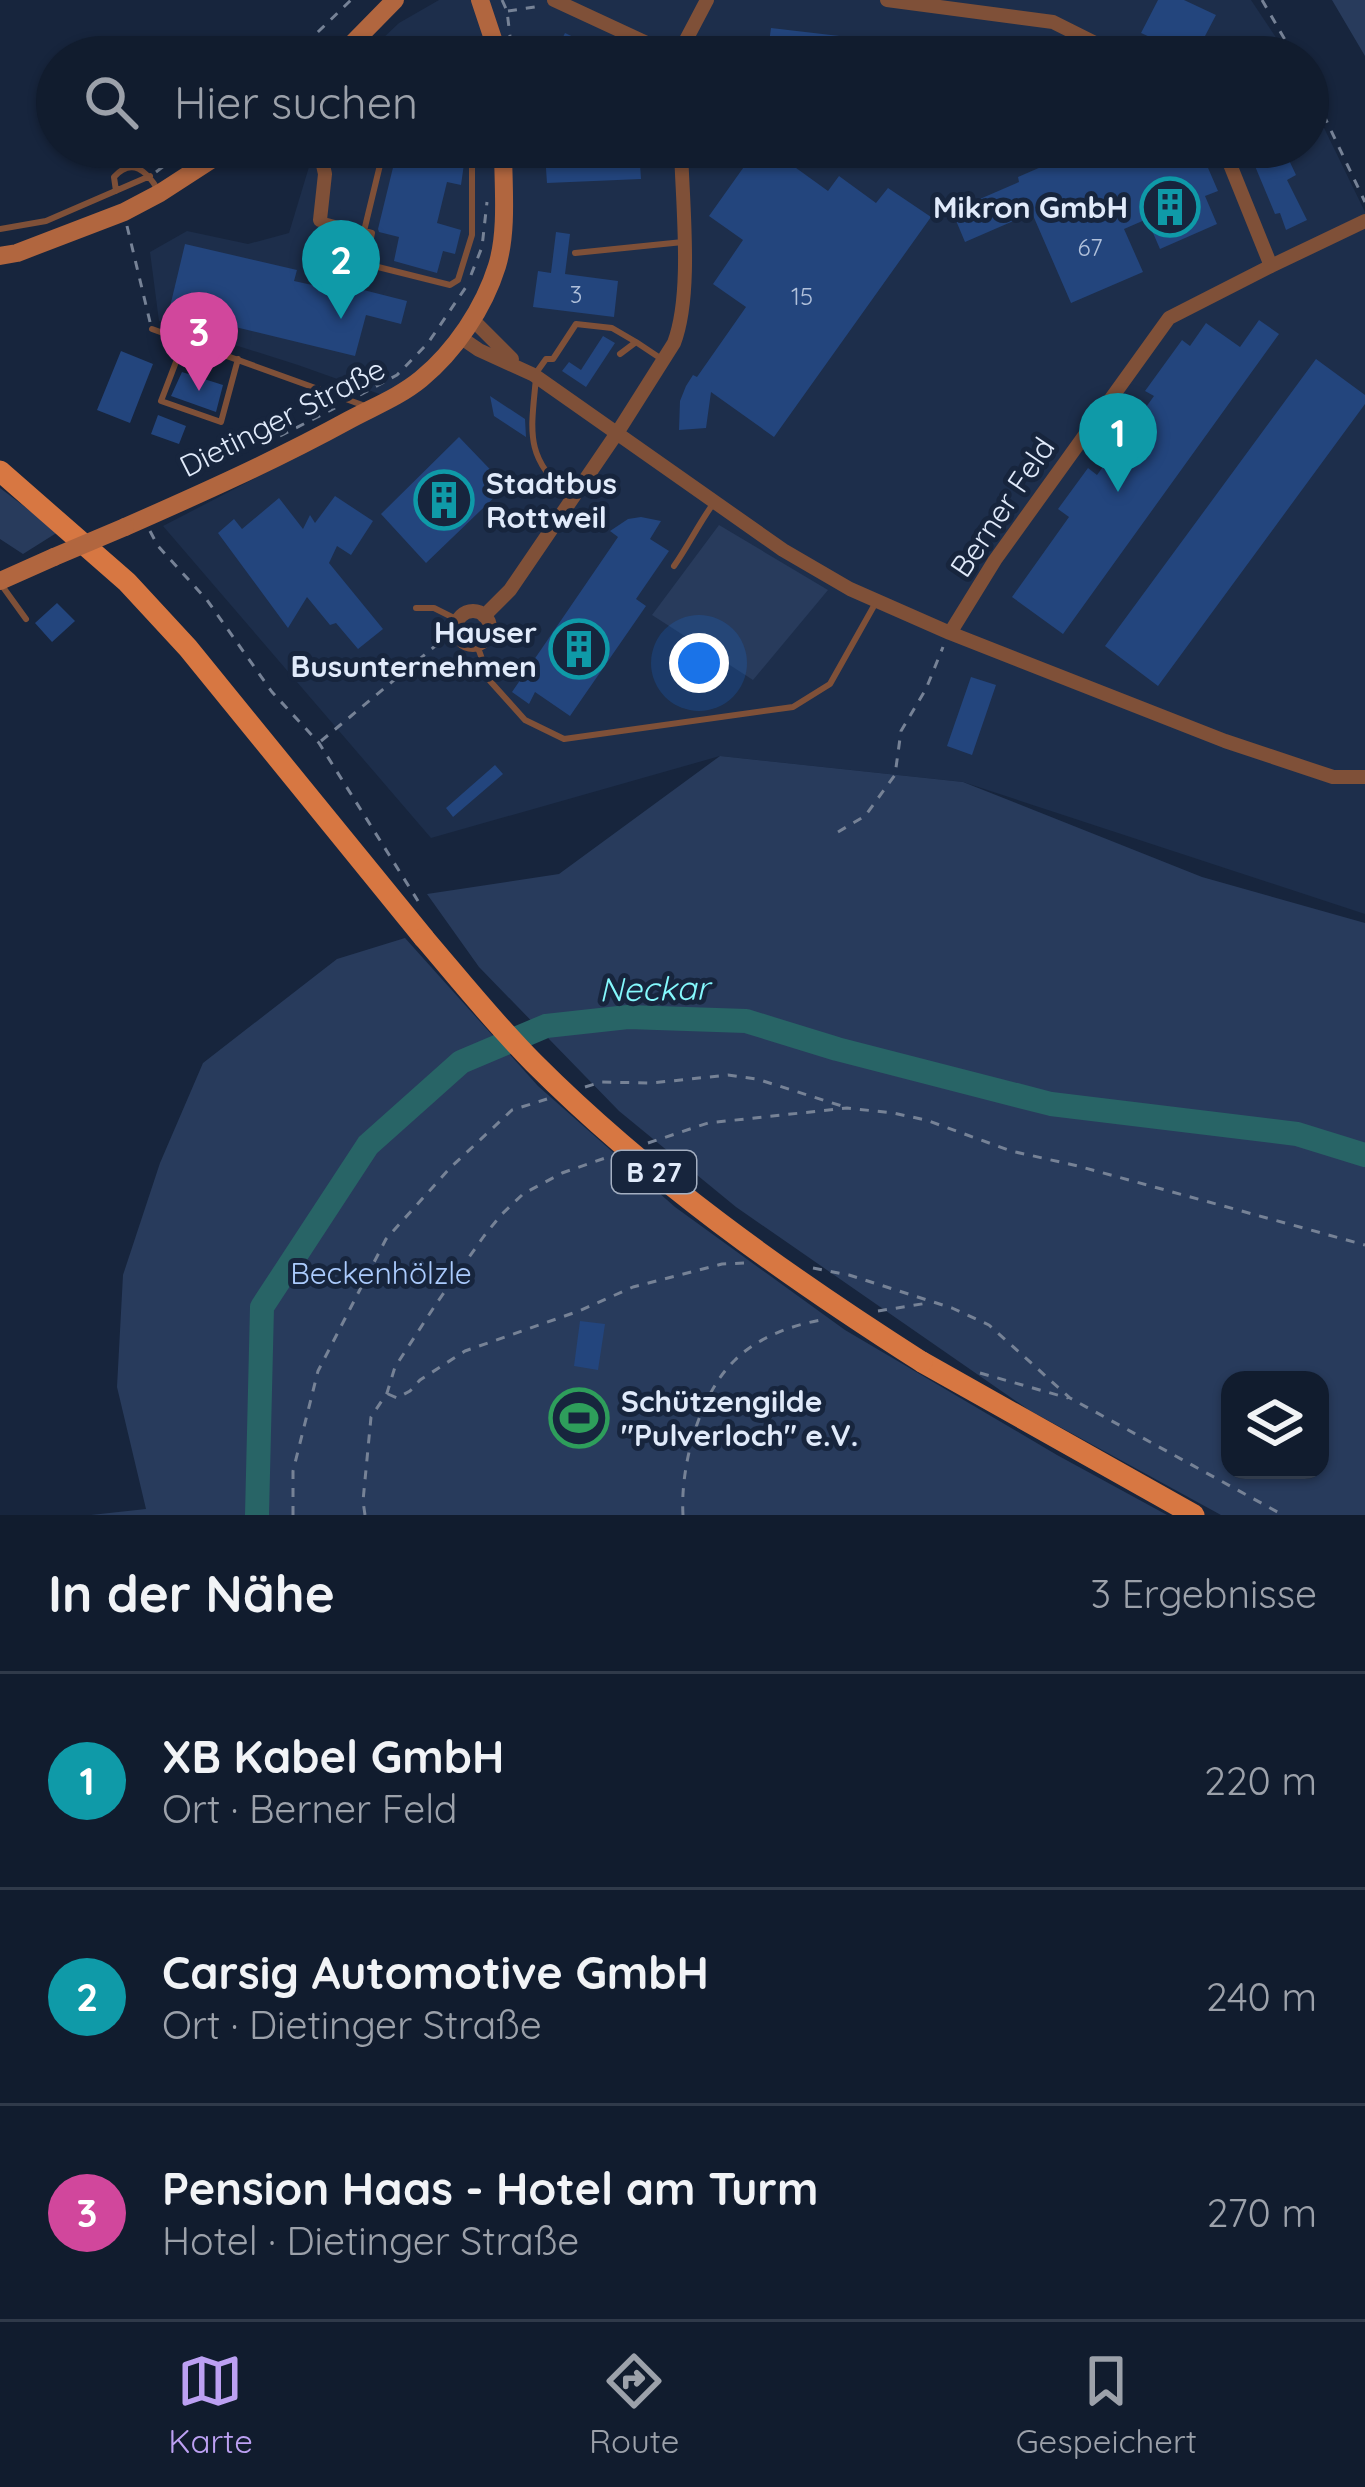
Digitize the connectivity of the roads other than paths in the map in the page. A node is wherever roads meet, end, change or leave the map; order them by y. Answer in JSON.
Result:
{"nodes":[{"id":1,"x":394,"y":0,"type":"edge"},
{"id":2,"x":468,"y":0,"type":"edge"},
{"id":3,"x":480,"y":0,"type":"edge"},
{"id":4,"x":552,"y":0,"type":"edge"},
{"id":5,"x":707,"y":0,"type":"edge"},
{"id":6,"x":887,"y":0,"type":"edge"},
{"id":7,"x":488,"y":19,"type":"junction"},
{"id":8,"x":359,"y":36,"type":"edge"},
{"id":9,"x":493,"y":36,"type":"edge"},
{"id":10,"x":631,"y":36,"type":"edge"},
{"id":11,"x":688,"y":36,"type":"edge"},
{"id":12,"x":1081,"y":36,"type":"edge"},
{"id":13,"x":125,"y":168,"type":"edge"},
{"id":14,"x":140,"y":168,"type":"edge"},
{"id":15,"x":189,"y":168,"type":"edge"},
{"id":16,"x":323,"y":168,"type":"edge"},
{"id":17,"x":379,"y":168,"type":"edge"},
{"id":18,"x":472,"y":168,"type":"edge"},
{"id":19,"x":503,"y":168,"type":"edge"},
{"id":20,"x":681,"y":168,"type":"edge"},
{"id":21,"x":1231,"y":168,"type":"edge"},
{"id":22,"x":155,"y":185,"type":"junction"},
{"id":23,"x":116,"y":191,"type":"junction"},
{"id":24,"x":320,"y":220,"type":"joint"},
{"id":25,"x":1365,"y":221,"type":"edge"},
{"id":26,"x":0,"y":229,"type":"edge"},
{"id":27,"x":364,"y":231,"type":"junction"},
{"id":28,"x":683,"y":242,"type":"junction"},
{"id":29,"x":575,"y":253,"type":"dead end"},
{"id":30,"x":0,"y":256,"type":"edge"},
{"id":31,"x":1271,"y":266,"type":"junction"},
{"id":32,"x":472,"y":319,"type":"junction"},
{"id":33,"x":152,"y":329,"type":"road end"},
{"id":34,"x":460,"y":337,"type":"junction"},
{"id":35,"x":184,"y":340,"type":"junction"},
{"id":36,"x":636,"y":342,"type":"junction"},
{"id":37,"x":620,"y":353,"type":"dead end"},
{"id":38,"x":238,"y":359,"type":"junction"},
{"id":39,"x":663,"y":360,"type":"junction"},
{"id":40,"x":530,"y":373,"type":"junction"},
{"id":41,"x":371,"y":408,"type":"junction"},
{"id":42,"x":617,"y":433,"type":"junction"},
{"id":43,"x":0,"y":471,"type":"edge"},
{"id":44,"x":572,"y":498,"type":"junction"},
{"id":45,"x":714,"y":502,"type":"junction"},
{"id":46,"x":674,"y":566,"type":"dead end"},
{"id":47,"x":0,"y":582,"type":"edge"},
{"id":48,"x":877,"y":601,"type":"junction"},
{"id":49,"x":416,"y":608,"type":"dead end"},
{"id":50,"x":484,"y":616,"type":"junction"},
{"id":51,"x":26,"y":619,"type":"dead end"},
{"id":52,"x":458,"y":620,"type":"junction"},
{"id":53,"x":950,"y":633,"type":"junction"},
{"id":54,"x":477,"y":645,"type":"junction"},
{"id":55,"x":1365,"y":777,"type":"edge"},
{"id":56,"x":1194,"y":1515,"type":"edge"}],
"edges":[{"from":1,"to":8,"type":"street"},
{"from":2,"to":7,"type":"street"},
{"from":3,"to":7,"type":"street"},
{"from":4,"to":10,"type":"street"},
{"from":5,"to":11,"type":"street"},
{"from":6,"to":12,"type":"street"},
{"from":7,"to":9,"type":"street"},
{"from":13,"to":23,"type":"lane"},
{"from":14,"to":22,"type":"lane"},
{"from":15,"to":22,"type":"street"},
{"from":16,"to":24,"type":"street"},
{"from":17,"to":27,"type":"lane"},
{"from":18,"to":27,"type":"lane"},
{"from":19,"to":32,"type":"street","name":"Dietinger Straße"},
{"from":20,"to":28,"type":"street"},
{"from":21,"to":31,"type":"street"},
{"from":22,"to":23,"type":"lane"},
{"from":22,"to":30,"type":"street"},
{"from":23,"to":26,"type":"lane"},
{"from":24,"to":27,"type":"lane"},
{"from":25,"to":31,"type":"street","name":"Berner Feld"},
{"from":28,"to":29,"type":"lane"},
{"from":28,"to":39,"type":"street"},
{"from":31,"to":53,"type":"street","name":"Berner Feld"},
{"from":32,"to":34,"type":"street","name":"Dietinger Straße"},
{"from":32,"to":40,"type":"street"},
{"from":33,"to":35,"type":"lane"},
{"from":34,"to":40,"type":"street"},
{"from":34,"to":41,"type":"street","name":"Dietinger Straße"},
{"from":35,"to":38,"type":"lane"},
{"from":35,"to":38,"type":"lane"},
{"from":36,"to":37,"type":"lane"},
{"from":36,"to":39,"type":"lane"},
{"from":36,"to":40,"type":"lane"},
{"from":38,"to":41,"type":"lane"},
{"from":39,"to":42,"type":"street"},
{"from":40,"to":42,"type":"street"},
{"from":40,"to":44,"type":"lane"},
{"from":41,"to":47,"type":"street","name":"Dietinger Straße","bridge":true},
{"from":42,"to":44,"type":"street"},
{"from":42,"to":45,"type":"street"},
{"from":43,"to":56,"type":"main road","number":"B 27","bridge":true},
{"from":44,"to":50,"type":"street"},
{"from":45,"to":46,"type":"lane"},
{"from":45,"to":48,"type":"street"},
{"from":47,"to":51,"type":"lane"},
{"from":48,"to":53,"type":"street"},
{"from":48,"to":54,"type":"lane"},
{"from":49,"to":52,"type":"lane"},
{"from":50,"to":52,"type":"street"},
{"from":50,"to":54,"type":"street"},
{"from":52,"to":54,"type":"street"},
{"from":53,"to":55,"type":"street"}]}
